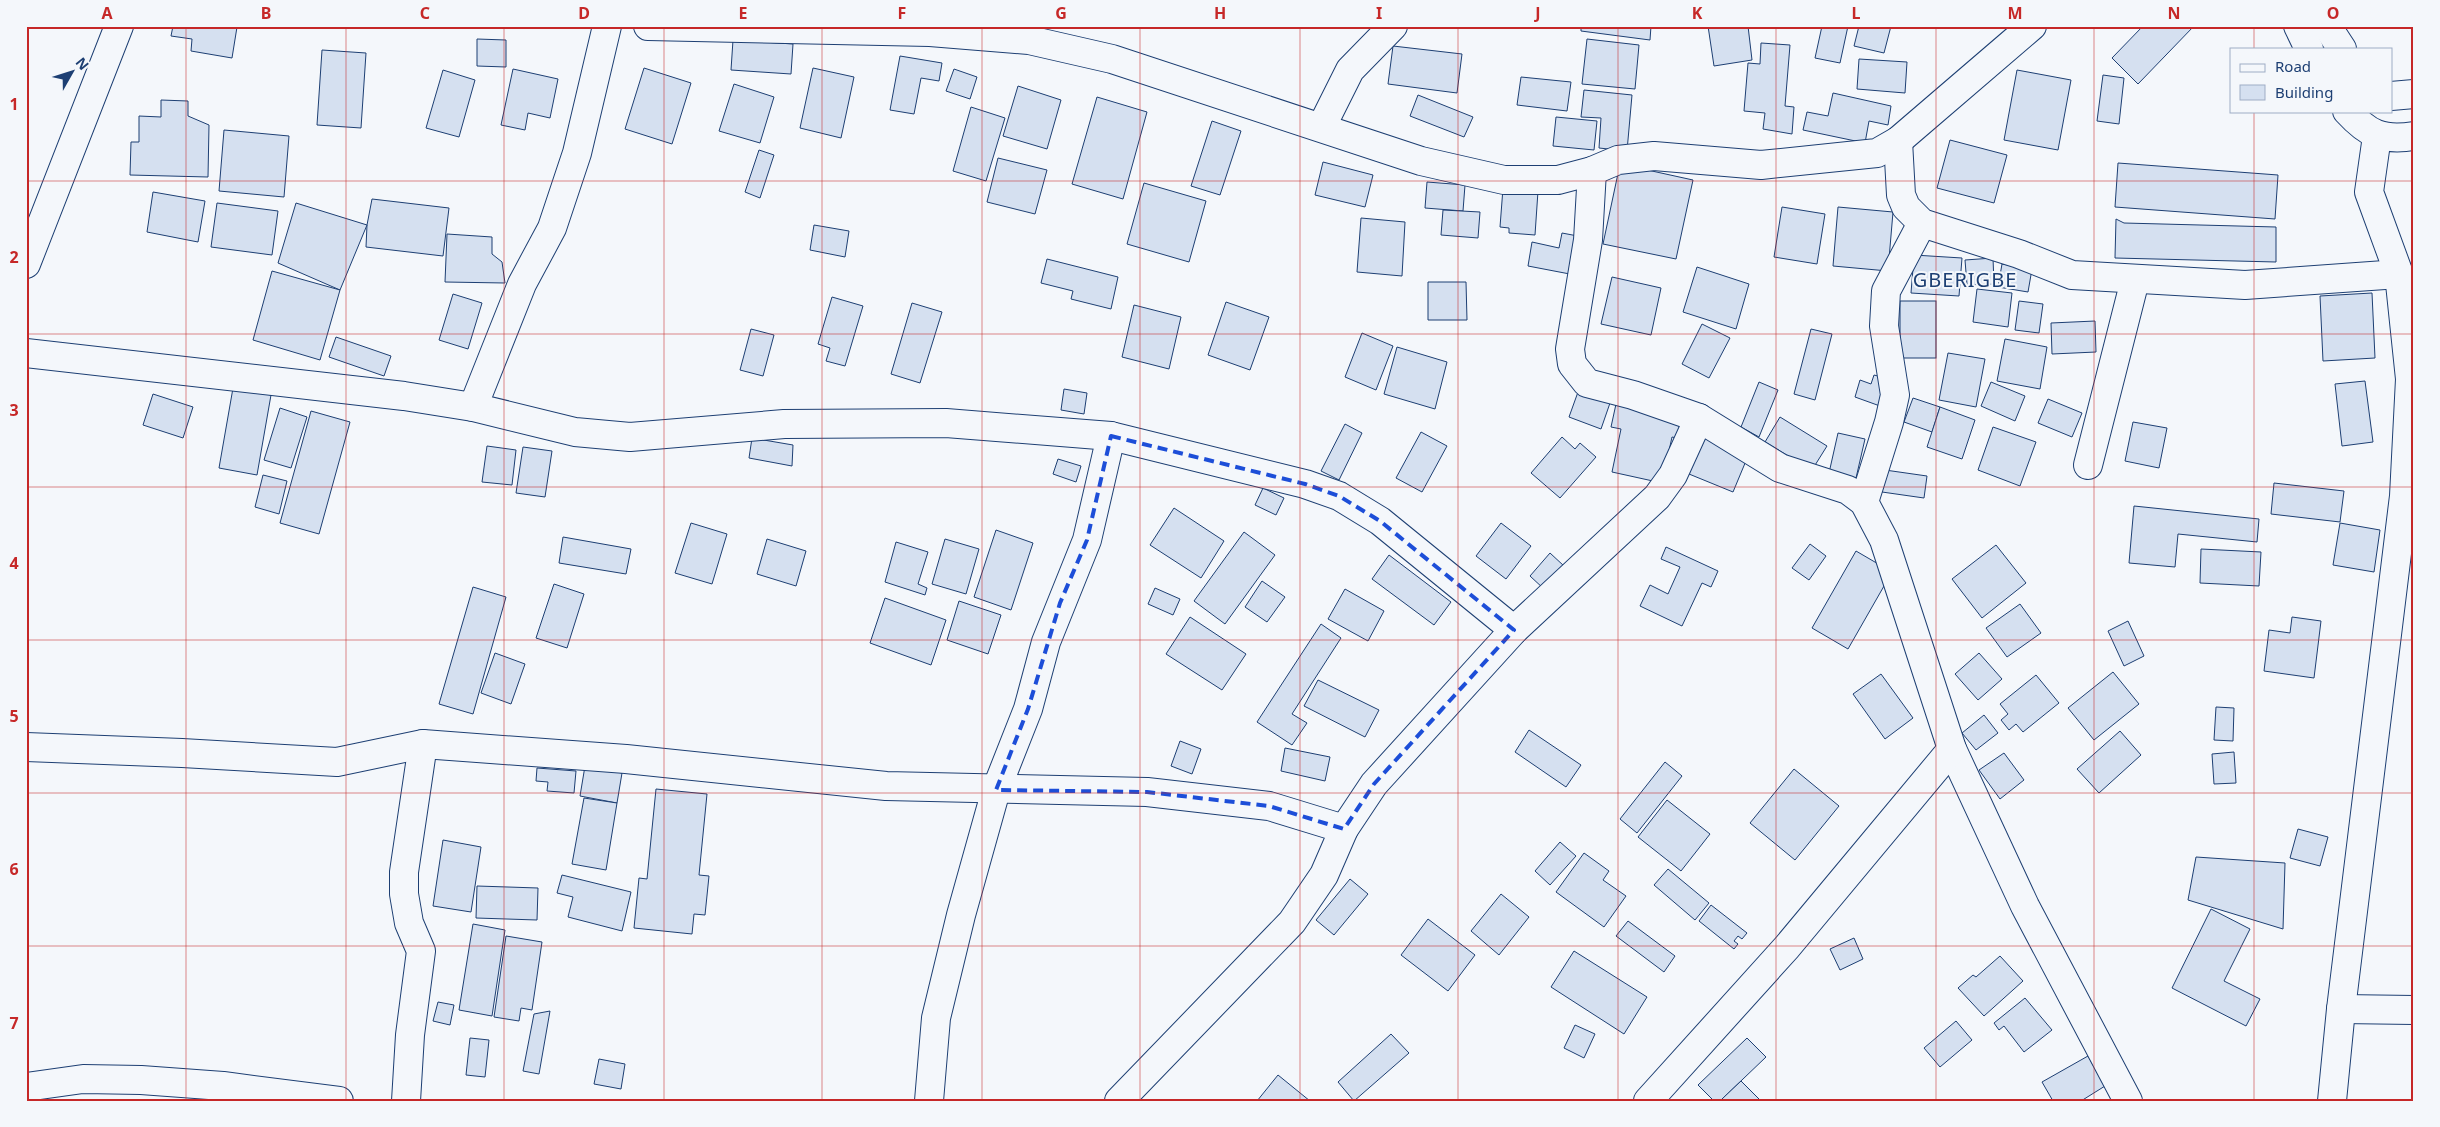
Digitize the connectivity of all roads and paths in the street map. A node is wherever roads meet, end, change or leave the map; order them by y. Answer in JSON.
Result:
{"nodes":[{"id":1,"x":119,"y":26,"type":"edge"},
{"id":2,"x":607,"y":26,"type":"edge"},
{"id":3,"x":648,"y":26,"type":"edge"},
{"id":4,"x":1393,"y":26,"type":"edge"},
{"id":5,"x":2032,"y":26,"type":"edge"},
{"id":6,"x":2298,"y":26,"type":"edge"},
{"id":7,"x":2327,"y":26,"type":"edge"},
{"id":8,"x":2309,"y":48,"type":"edge"},
{"id":9,"x":2341,"y":48,"type":"edge"},
{"id":10,"x":2414,"y":94,"type":"edge"},
{"id":11,"x":2392,"y":96,"type":"edge"},
{"id":12,"x":2348,"y":112,"type":"edge"},
{"id":13,"x":1322,"y":126,"type":"junction"},
{"id":14,"x":2377,"y":136,"type":"junction"},
{"id":15,"x":2414,"y":136,"type":"edge"},
{"id":16,"x":1898,"y":142,"type":"junction"},
{"id":17,"x":1592,"y":171,"type":"junction"},
{"id":18,"x":1922,"y":222,"type":"junction"},
{"id":19,"x":26,"y":264,"type":"edge"},
{"id":20,"x":2399,"y":274,"type":"junction"},
{"id":21,"x":2135,"y":280,"type":"junction"},
{"id":22,"x":26,"y":353,"type":"edge"},
{"id":23,"x":473,"y":407,"type":"junction"},
{"id":24,"x":1699,"y":418,"type":"junction"},
{"id":25,"x":1111,"y":436,"type":"junction"},
{"id":26,"x":2088,"y":465,"type":"dead end"},
{"id":27,"x":1864,"y":502,"type":"junction"},
{"id":28,"x":1514,"y":630,"type":"junction"},
{"id":29,"x":423,"y":744,"type":"junction"},
{"id":30,"x":26,"y":747,"type":"edge"},
{"id":31,"x":1952,"y":749,"type":"junction"},
{"id":32,"x":996,"y":790,"type":"junction"},
{"id":33,"x":1344,"y":829,"type":"junction"},
{"id":34,"x":2341,"y":1009,"type":"junction"},
{"id":35,"x":2414,"y":1010,"type":"edge"},
{"id":36,"x":26,"y":1087,"type":"edge"},
{"id":37,"x":2122,"y":1098,"type":"edge"},
{"id":38,"x":339,"y":1101,"type":"edge"},
{"id":39,"x":406,"y":1101,"type":"edge"},
{"id":40,"x":929,"y":1101,"type":"edge"},
{"id":41,"x":1119,"y":1101,"type":"edge"},
{"id":42,"x":1648,"y":1101,"type":"edge"},
{"id":43,"x":2332,"y":1101,"type":"edge"}],
"edges":[{"from":1,"to":19,"type":"street"},
{"from":2,"to":23,"type":"street"},
{"from":3,"to":13,"type":"street"},
{"from":4,"to":13,"type":"street"},
{"from":5,"to":16,"type":"street"},
{"from":6,"to":8,"type":"street"},
{"from":7,"to":9,"type":"street"},
{"from":10,"to":11,"type":"street"},
{"from":12,"to":14,"type":"street"},
{"from":13,"to":17,"type":"street"},
{"from":14,"to":15,"type":"street"},
{"from":14,"to":20,"type":"street"},
{"from":16,"to":17,"type":"street"},
{"from":16,"to":18,"type":"street"},
{"from":17,"to":24,"type":"street"},
{"from":18,"to":21,"type":"street"},
{"from":18,"to":27,"type":"street"},
{"from":20,"to":21,"type":"street"},
{"from":20,"to":34,"type":"street"},
{"from":21,"to":26,"type":"street"},
{"from":22,"to":23,"type":"street"},
{"from":23,"to":25,"type":"street"},
{"from":24,"to":27,"type":"street"},
{"from":24,"to":28,"type":"street"},
{"from":25,"to":28,"type":"street"},
{"from":25,"to":32,"type":"street"},
{"from":27,"to":31,"type":"street"},
{"from":28,"to":33,"type":"street"},
{"from":29,"to":30,"type":"street"},
{"from":29,"to":32,"type":"street"},
{"from":29,"to":39,"type":"street"},
{"from":31,"to":37,"type":"street"},
{"from":31,"to":42,"type":"street"},
{"from":32,"to":33,"type":"street"},
{"from":32,"to":40,"type":"street"},
{"from":33,"to":41,"type":"street"},
{"from":34,"to":35,"type":"street"},
{"from":34,"to":43,"type":"street"},
{"from":36,"to":38,"type":"street"}]}
